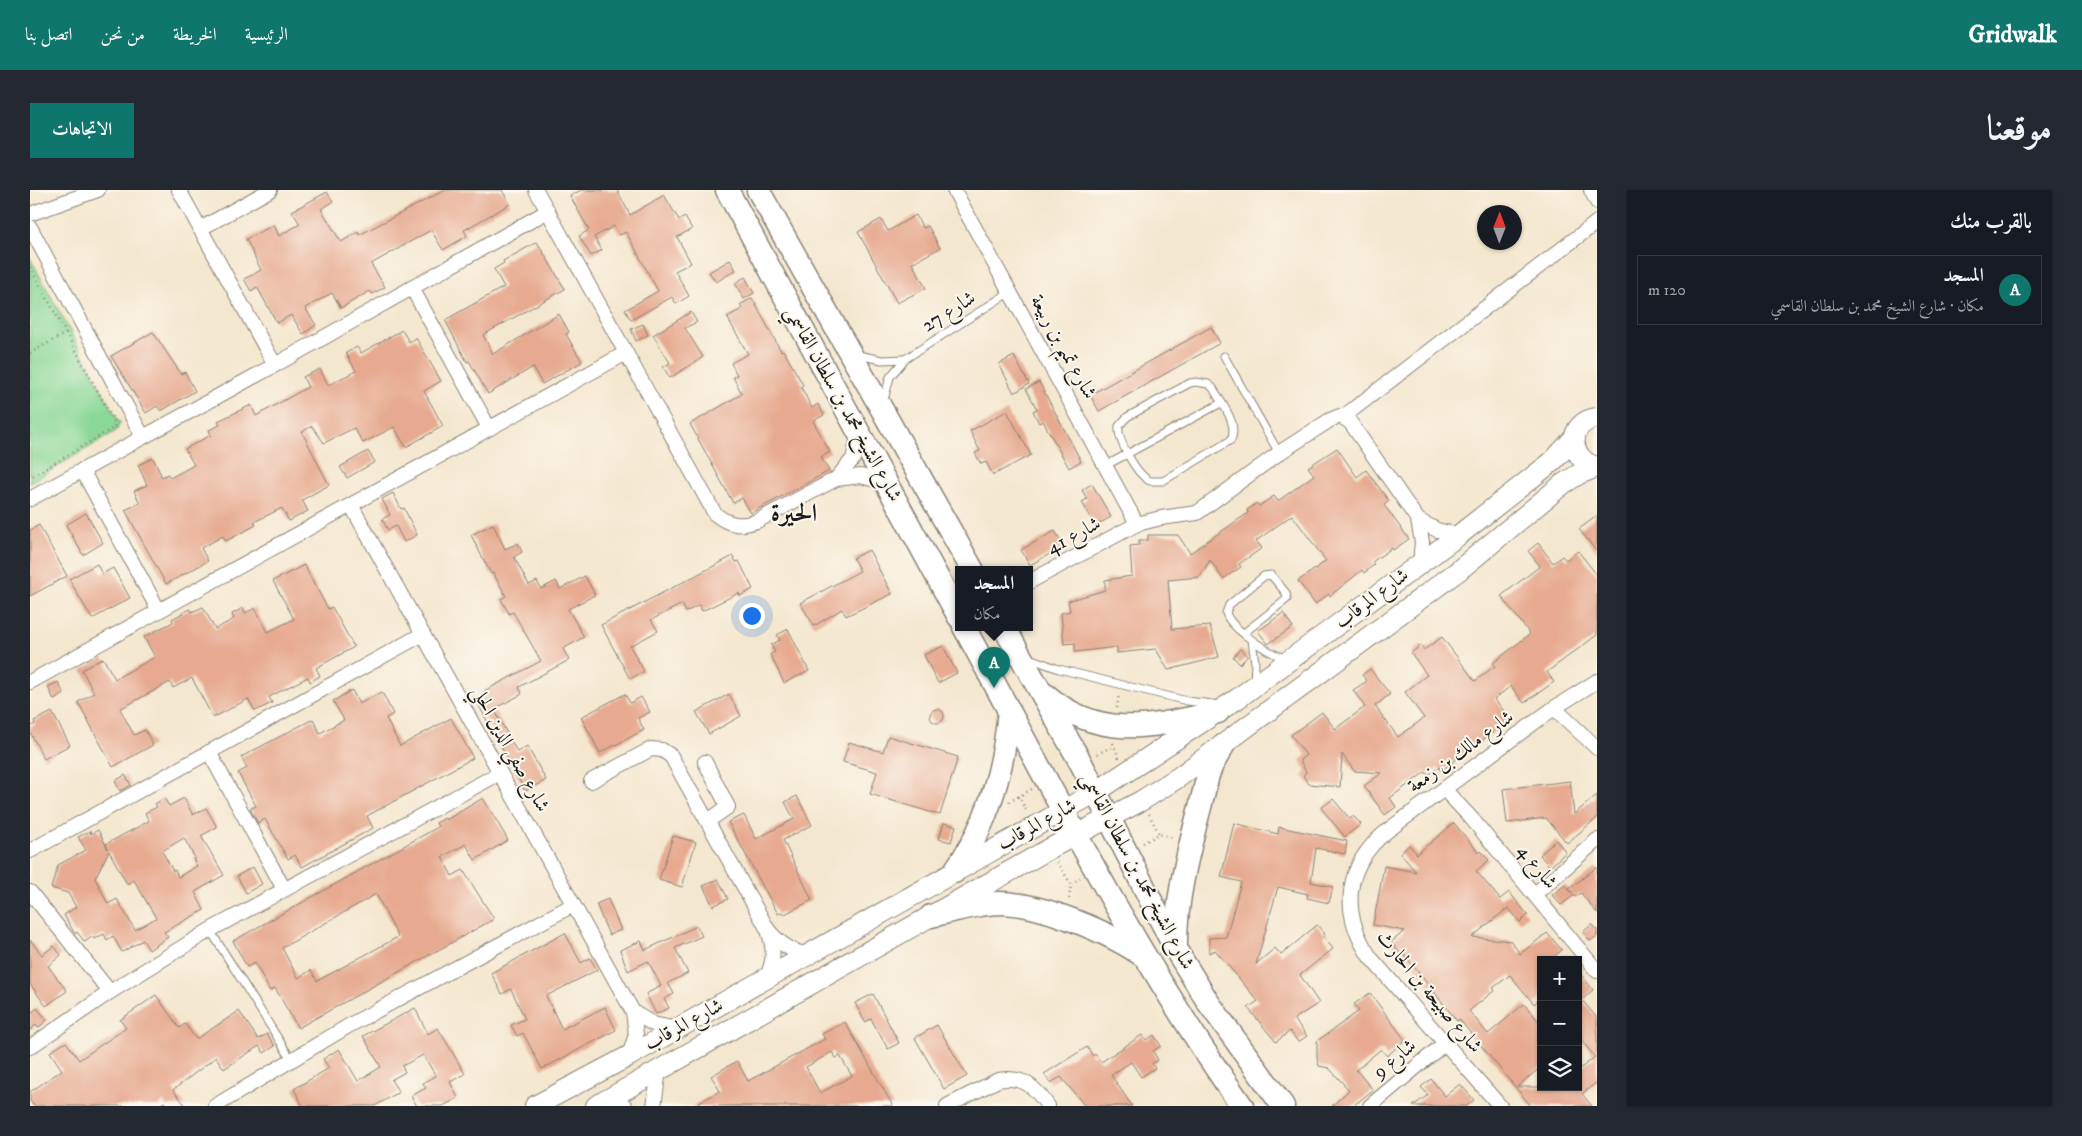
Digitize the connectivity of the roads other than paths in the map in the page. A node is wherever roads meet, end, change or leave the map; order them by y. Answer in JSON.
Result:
{"nodes":[{"id":1,"x":98,"y":190,"type":"edge"},
{"id":2,"x":179,"y":190,"type":"edge"},
{"id":3,"x":270,"y":190,"type":"edge"},
{"id":4,"x":536,"y":190,"type":"edge"},
{"id":5,"x":727,"y":190,"type":"edge"},
{"id":6,"x":758,"y":190,"type":"edge"},
{"id":7,"x":954,"y":190,"type":"edge"},
{"id":8,"x":1591,"y":190,"type":"edge"},
{"id":9,"x":1597,"y":202,"type":"edge"},
{"id":10,"x":548,"y":211,"type":"junction"},
{"id":11,"x":30,"y":214,"type":"edge"},
{"id":12,"x":1597,"y":222,"type":"edge"},
{"id":13,"x":30,"y":227,"type":"edge"},
{"id":14,"x":200,"y":229,"type":"junction"},
{"id":15,"x":412,"y":288,"type":"junction"},
{"id":16,"x":1010,"y":292,"type":"junction"},
{"id":17,"x":850,"y":352,"type":"junction"},
{"id":18,"x":626,"y":353,"type":"junction"},
{"id":19,"x":1224,"y":356,"type":"dead end"},
{"id":20,"x":905,"y":359,"type":"junction"},
{"id":21,"x":275,"y":365,"type":"junction"},
{"id":22,"x":1221,"y":403,"type":"junction"},
{"id":23,"x":883,"y":411,"type":"junction"},
{"id":24,"x":1343,"y":417,"type":"junction"},
{"id":25,"x":1597,"y":418,"type":"edge"},
{"id":26,"x":489,"y":428,"type":"junction"},
{"id":27,"x":859,"y":433,"type":"junction"},
{"id":28,"x":143,"y":437,"type":"junction"},
{"id":29,"x":1575,"y":437,"type":"junction"},
{"id":30,"x":1128,"y":453,"type":"junction"},
{"id":31,"x":1279,"y":453,"type":"junction"},
{"id":32,"x":1105,"y":466,"type":"junction"},
{"id":33,"x":1597,"y":467,"type":"edge"},
{"id":34,"x":82,"y":470,"type":"junction"},
{"id":35,"x":836,"y":479,"type":"junction"},
{"id":36,"x":886,"y":483,"type":"junction"},
{"id":37,"x":30,"y":499,"type":"edge"},
{"id":38,"x":351,"y":505,"type":"junction"},
{"id":39,"x":1418,"y":520,"type":"junction"},
{"id":40,"x":1137,"y":524,"type":"junction"},
{"id":41,"x":1458,"y":534,"type":"junction"},
{"id":42,"x":1420,"y":563,"type":"junction"},
{"id":43,"x":970,"y":566,"type":"edge"},
{"id":44,"x":1033,"y":580,"type":"edge"},
{"id":45,"x":955,"y":610,"type":"edge"},
{"id":46,"x":159,"y":611,"type":"junction"},
{"id":47,"x":966,"y":631,"type":"edge"},
{"id":48,"x":1006,"y":631,"type":"edge"},
{"id":49,"x":1244,"y":633,"type":"junction"},
{"id":50,"x":423,"y":634,"type":"junction"},
{"id":51,"x":1252,"y":640,"type":"junction"},
{"id":52,"x":1018,"y":652,"type":"junction"},
{"id":53,"x":1290,"y":659,"type":"junction"},
{"id":54,"x":1597,"y":681,"type":"edge"},
{"id":55,"x":30,"y":682,"type":"edge"},
{"id":56,"x":1253,"y":686,"type":"junction"},
{"id":57,"x":1039,"y":689,"type":"junction"},
{"id":58,"x":1238,"y":699,"type":"junction"},
{"id":59,"x":1554,"y":708,"type":"junction"},
{"id":60,"x":1009,"y":710,"type":"junction"},
{"id":61,"x":1218,"y":712,"type":"junction"},
{"id":62,"x":1223,"y":746,"type":"junction"},
{"id":63,"x":1597,"y":748,"type":"edge"},
{"id":64,"x":209,"y":752,"type":"junction"},
{"id":65,"x":705,"y":762,"type":"dead end"},
{"id":66,"x":500,"y":773,"type":"junction"},
{"id":67,"x":591,"y":781,"type":"dead end"},
{"id":68,"x":1444,"y":789,"type":"junction"},
{"id":69,"x":1096,"y":792,"type":"junction"},
{"id":70,"x":1064,"y":810,"type":"junction"},
{"id":71,"x":1109,"y":818,"type":"junction"},
{"id":72,"x":708,"y":821,"type":"junction"},
{"id":73,"x":1077,"y":834,"type":"junction"},
{"id":74,"x":1597,"y":840,"type":"edge"},
{"id":75,"x":30,"y":851,"type":"edge"},
{"id":76,"x":1358,"y":865,"type":"joint"},
{"id":77,"x":954,"y":872,"type":"junction"},
{"id":78,"x":284,"y":889,"type":"junction"},
{"id":79,"x":30,"y":892,"type":"edge"},
{"id":80,"x":1535,"y":894,"type":"junction"},
{"id":81,"x":573,"y":905,"type":"junction"},
{"id":82,"x":931,"y":916,"type":"junction"},
{"id":83,"x":210,"y":930,"type":"junction"},
{"id":84,"x":768,"y":930,"type":"junction"},
{"id":85,"x":1176,"y":950,"type":"junction"},
{"id":86,"x":808,"y":955,"type":"junction"},
{"id":87,"x":1148,"y":959,"type":"junction"},
{"id":88,"x":1597,"y":971,"type":"edge"},
{"id":89,"x":766,"y":978,"type":"junction"},
{"id":90,"x":110,"y":992,"type":"junction"},
{"id":91,"x":633,"y":1012,"type":"junction"},
{"id":92,"x":677,"y":1029,"type":"junction"},
{"id":93,"x":1445,"y":1043,"type":"junction"},
{"id":94,"x":30,"y":1047,"type":"edge"},
{"id":95,"x":629,"y":1056,"type":"junction"},
{"id":96,"x":291,"y":1059,"type":"junction"},
{"id":97,"x":659,"y":1070,"type":"junction"},
{"id":98,"x":600,"y":1104,"type":"edge"},
{"id":99,"x":215,"y":1106,"type":"edge"},
{"id":100,"x":536,"y":1106,"type":"edge"},
{"id":101,"x":625,"y":1106,"type":"edge"},
{"id":102,"x":654,"y":1106,"type":"edge"},
{"id":103,"x":948,"y":1106,"type":"edge"},
{"id":104,"x":1048,"y":1106,"type":"edge"},
{"id":105,"x":1242,"y":1106,"type":"edge"},
{"id":106,"x":1283,"y":1106,"type":"edge"},
{"id":107,"x":1370,"y":1106,"type":"edge"},
{"id":108,"x":1500,"y":1106,"type":"edge"}],
"edges":[{"from":1,"to":11,"type":"street"},
{"from":2,"to":14,"type":"street"},
{"from":3,"to":14,"type":"street"},
{"from":4,"to":10,"type":"street"},
{"from":5,"to":27,"type":"main road","name":"شارع الشيخ محمد بن سلطان القاسمي"},
{"from":6,"to":17,"type":"main road","name":"شارع الشيخ محمد بن سلطان القاسمي"},
{"from":7,"to":16,"type":"street","name":"شارع تميم بن ربيعة"},
{"from":8,"to":9,"type":"street"},
{"from":10,"to":15,"type":"street"},
{"from":10,"to":18,"type":"street"},
{"from":12,"to":24,"type":"street","name":"شارع 41"},
{"from":13,"to":28,"type":"street"},
{"from":14,"to":21,"type":"street"},
{"from":15,"to":21,"type":"street"},
{"from":15,"to":26,"type":"street"},
{"from":16,"to":20,"type":"lane","name":"شارع 27"},
{"from":16,"to":32,"type":"street","name":"شارع تميم بن ربيعة"},
{"from":17,"to":20,"type":"lane"},
{"from":17,"to":23,"type":"main road","name":"شارع الشيخ محمد بن سلطان القاسمي"},
{"from":18,"to":26,"type":"street"},
{"from":18,"to":35,"type":"street"},
{"from":19,"to":31,"type":"lane"},
{"from":20,"to":23,"type":"lane","name":"شارع 27"},
{"from":21,"to":28,"type":"street"},
{"from":22,"to":30,"type":"lane"},
{"from":22,"to":30,"type":"lane"},
{"from":22,"to":30,"type":"lane"},
{"from":23,"to":43,"type":"main road","name":"شارع الشيخ محمد بن سلطان القاسمي"},
{"from":24,"to":31,"type":"street","name":"شارع 41"},
{"from":24,"to":39,"type":"street"},
{"from":25,"to":29,"type":"main road","name":"شارع المرقاب"},
{"from":26,"to":38,"type":"street"},
{"from":27,"to":35,"type":"street"},
{"from":27,"to":36,"type":"main road","name":"شارع الشيخ محمد بن سلطان القاسمي"},
{"from":28,"to":34,"type":"street"},
{"from":29,"to":33,"type":"main road"},
{"from":29,"to":41,"type":"main road","name":"شارع المرقاب"},
{"from":30,"to":32,"type":"lane"},
{"from":31,"to":40,"type":"street","name":"شارع 41"},
{"from":32,"to":40,"type":"street","name":"شارع تميم بن ربيعة"},
{"from":33,"to":62,"type":"main road","name":"شارع المرقاب"},
{"from":34,"to":37,"type":"street"},
{"from":34,"to":46,"type":"street"},
{"from":35,"to":36,"type":"street"},
{"from":36,"to":45,"type":"main road","name":"شارع الشيخ محمد بن سلطان القاسمي"},
{"from":38,"to":46,"type":"street"},
{"from":38,"to":50,"type":"street","name":"شارع صفي الدين الحلي"},
{"from":39,"to":41,"type":"street"},
{"from":39,"to":42,"type":"street"},
{"from":40,"to":44,"type":"street","name":"شارع 41"},
{"from":41,"to":42,"type":"main road","name":"شارع المرقاب"},
{"from":42,"to":53,"type":"main road","name":"شارع المرقاب"},
{"from":46,"to":55,"type":"street"},
{"from":47,"to":60,"type":"main road","name":"شارع الشيخ محمد بن سلطان القاسمي"},
{"from":48,"to":52,"type":"main road","name":"شارع الشيخ محمد بن سلطان القاسمي"},
{"from":49,"to":49,"type":"lane"},
{"from":49,"to":51,"type":"lane"},
{"from":50,"to":64,"type":"street"},
{"from":50,"to":66,"type":"street","name":"شارع صفي الدين الحلي"},
{"from":51,"to":53,"type":"lane"},
{"from":51,"to":56,"type":"lane"},
{"from":52,"to":57,"type":"main road","name":"شارع الشيخ محمد بن سلطان القاسمي"},
{"from":52,"to":58,"type":"lane"},
{"from":53,"to":56,"type":"main road","name":"شارع المرقاب"},
{"from":54,"to":59,"type":"street","name":"شارع مالك بن زمعة"},
{"from":56,"to":58,"type":"main road","name":"شارع المرقاب"},
{"from":57,"to":61,"type":"main road"},
{"from":57,"to":69,"type":"main road","name":"شارع الشيخ محمد بن سلطان القاسمي"},
{"from":58,"to":61,"type":"main road","name":"شارع المرقاب"},
{"from":59,"to":63,"type":"street"},
{"from":59,"to":68,"type":"street","name":"شارع مالك بن زمعة"},
{"from":60,"to":70,"type":"main road","name":"شارع الشيخ محمد بن سلطان القاسمي"},
{"from":60,"to":77,"type":"main road"},
{"from":61,"to":69,"type":"main road","name":"شارع المرقاب"},
{"from":62,"to":71,"type":"main road","name":"شارع المرقاب"},
{"from":62,"to":85,"type":"main road"},
{"from":64,"to":75,"type":"street"},
{"from":64,"to":78,"type":"street"},
{"from":65,"to":72,"type":"street"},
{"from":66,"to":78,"type":"street"},
{"from":66,"to":81,"type":"street","name":"شارع صفي الدين الحلي"},
{"from":67,"to":72,"type":"street"},
{"from":68,"to":76,"type":"street","name":"شارع مالك بن زمعة"},
{"from":68,"to":80,"type":"street","name":"شارع 4"},
{"from":69,"to":70,"type":"main road","name":"شارع المرقاب"},
{"from":69,"to":71,"type":"main road","name":"شارع الشيخ محمد بن سلطان القاسمي"},
{"from":70,"to":73,"type":"main road","name":"شارع الشيخ محمد بن سلطان القاسمي"},
{"from":70,"to":77,"type":"main road","name":"شارع المرقاب"},
{"from":71,"to":73,"type":"main road","name":"شارع المرقاب"},
{"from":71,"to":85,"type":"main road","name":"شارع الشيخ محمد بن سلطان القاسمي"},
{"from":72,"to":84,"type":"street"},
{"from":73,"to":82,"type":"main road","name":"شارع المرقاب"},
{"from":73,"to":87,"type":"main road","name":"شارع الشيخ محمد بن سلطان القاسمي"},
{"from":74,"to":80,"type":"street"},
{"from":76,"to":93,"type":"street","name":"شارع صبيحة بن الحارث"},
{"from":77,"to":86,"type":"main road","name":"شارع المرقاب"},
{"from":78,"to":83,"type":"street"},
{"from":79,"to":90,"type":"street"},
{"from":80,"to":88,"type":"street","name":"شارع 4"},
{"from":81,"to":91,"type":"street","name":"شارع صفي الدين الحلي"},
{"from":81,"to":96,"type":"street"},
{"from":82,"to":87,"type":"main road"},
{"from":82,"to":97,"type":"main road","name":"شارع المرقاب"},
{"from":83,"to":90,"type":"street"},
{"from":83,"to":96,"type":"lane"},
{"from":84,"to":86,"type":"street"},
{"from":84,"to":89,"type":"street"},
{"from":85,"to":106,"type":"main road","name":"شارع الشيخ محمد بن سلطان القاسمي"},
{"from":86,"to":89,"type":"main road","name":"شارع المرقاب"},
{"from":87,"to":105,"type":"main road","name":"شارع الشيخ محمد بن سلطان القاسمي"},
{"from":89,"to":92,"type":"main road","name":"شارع المرقاب"},
{"from":90,"to":94,"type":"street"},
{"from":91,"to":92,"type":"street"},
{"from":91,"to":95,"type":"street","name":"شارع صفي الدين الحلي"},
{"from":92,"to":95,"type":"main road","name":"شارع المرقاب"},
{"from":93,"to":107,"type":"street","name":"شارع 9"},
{"from":93,"to":108,"type":"street","name":"شارع صبيحة بن الحارث"},
{"from":95,"to":100,"type":"main road","name":"شارع المرقاب"},
{"from":96,"to":99,"type":"street"},
{"from":97,"to":98,"type":"main road","name":"شارع المرقاب"},
{"from":97,"to":102,"type":"street"},
{"from":98,"to":101,"type":"street"},
{"from":103,"to":104,"type":"street"}]}
